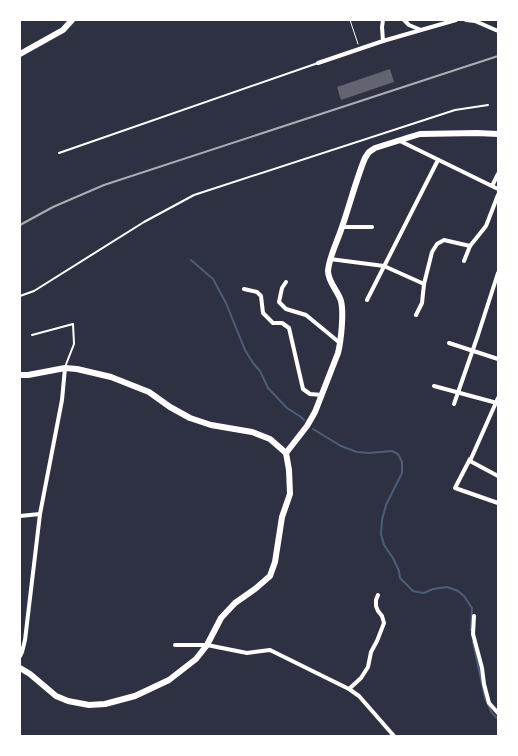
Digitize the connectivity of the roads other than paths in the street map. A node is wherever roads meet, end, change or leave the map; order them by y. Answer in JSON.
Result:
{"nodes":[{"id":1,"x":72,"y":20,"type":"edge"},
{"id":2,"x":383,"y":20,"type":"edge"},
{"id":3,"x":404,"y":20,"type":"edge"},
{"id":4,"x":456,"y":20,"type":"edge"},
{"id":5,"x":466,"y":20,"type":"edge"},
{"id":6,"x":421,"y":30,"type":"junction"},
{"id":7,"x":498,"y":31,"type":"edge"},
{"id":8,"x":384,"y":41,"type":"junction"},
{"id":9,"x":20,"y":54,"type":"edge"},
{"id":10,"x":318,"y":63,"type":"joint"},
{"id":11,"x":488,"y":105,"type":"dead end"},
{"id":12,"x":498,"y":134,"type":"edge"},
{"id":13,"x":398,"y":140,"type":"junction"},
{"id":14,"x":59,"y":153,"type":"dead end"},
{"id":15,"x":438,"y":160,"type":"junction"},
{"id":16,"x":498,"y":174,"type":"edge"},
{"id":17,"x":492,"y":186,"type":"junction"},
{"id":18,"x":498,"y":189,"type":"edge"},
{"id":19,"x":498,"y":195,"type":"edge"},
{"id":20,"x":342,"y":227,"type":"junction"},
{"id":21,"x":372,"y":227,"type":"dead end"},
{"id":22,"x":470,"y":246,"type":"junction"},
{"id":23,"x":330,"y":259,"type":"junction"},
{"id":24,"x":464,"y":261,"type":"dead end"},
{"id":25,"x":384,"y":266,"type":"junction"},
{"id":26,"x":498,"y":274,"type":"edge"},
{"id":27,"x":286,"y":282,"type":"dead end"},
{"id":28,"x":424,"y":284,"type":"junction"},
{"id":29,"x":244,"y":289,"type":"dead end"},
{"id":30,"x":20,"y":296,"type":"edge"},
{"id":31,"x":367,"y":300,"type":"dead end"},
{"id":32,"x":416,"y":315,"type":"dead end"},
{"id":33,"x":32,"y":335,"type":"dead end"},
{"id":34,"x":340,"y":343,"type":"junction"},
{"id":35,"x":449,"y":343,"type":"dead end"},
{"id":36,"x":472,"y":351,"type":"junction"},
{"id":37,"x":498,"y":359,"type":"edge"},
{"id":38,"x":65,"y":368,"type":"junction"},
{"id":39,"x":20,"y":375,"type":"edge"},
{"id":40,"x":434,"y":386,"type":"dead end"},
{"id":41,"x":458,"y":392,"type":"junction"},
{"id":42,"x":322,"y":395,"type":"junction"},
{"id":43,"x":497,"y":400,"type":"edge"},
{"id":44,"x":454,"y":404,"type":"dead end"},
{"id":45,"x":286,"y":453,"type":"junction"},
{"id":46,"x":473,"y":454,"type":"junction"},
{"id":47,"x":498,"y":476,"type":"edge"},
{"id":48,"x":498,"y":503,"type":"edge"},
{"id":49,"x":40,"y":514,"type":"junction"},
{"id":50,"x":20,"y":516,"type":"edge"},
{"id":51,"x":378,"y":595,"type":"dead end"},
{"id":52,"x":474,"y":616,"type":"dead end"},
{"id":53,"x":207,"y":644,"type":"junction"},
{"id":54,"x":175,"y":645,"type":"dead end"},
{"id":55,"x":20,"y":656,"type":"edge"},
{"id":56,"x":20,"y":668,"type":"edge"},
{"id":57,"x":348,"y":690,"type":"junction"},
{"id":58,"x":498,"y":713,"type":"edge"},
{"id":59,"x":394,"y":736,"type":"edge"}],
"edges":[{"from":1,"to":9,"type":"main road"},
{"from":2,"to":8,"type":"street"},
{"from":3,"to":6,"type":"street"},
{"from":4,"to":6,"type":"street"},
{"from":5,"to":7,"type":"street"},
{"from":6,"to":8,"type":"street"},
{"from":8,"to":10,"type":"street"},
{"from":10,"to":14,"type":"lane"},
{"from":11,"to":30,"type":"lane"},
{"from":12,"to":13,"type":"main road"},
{"from":13,"to":15,"type":"street"},
{"from":13,"to":20,"type":"main road"},
{"from":15,"to":17,"type":"street"},
{"from":15,"to":25,"type":"street"},
{"from":16,"to":17,"type":"street"},
{"from":17,"to":18,"type":"street"},
{"from":19,"to":22,"type":"street"},
{"from":20,"to":21,"type":"street"},
{"from":20,"to":23,"type":"main road"},
{"from":22,"to":24,"type":"street"},
{"from":22,"to":28,"type":"street"},
{"from":23,"to":25,"type":"street"},
{"from":23,"to":34,"type":"main road"},
{"from":25,"to":28,"type":"street"},
{"from":25,"to":31,"type":"street"},
{"from":26,"to":36,"type":"street"},
{"from":27,"to":34,"type":"street"},
{"from":28,"to":32,"type":"street"},
{"from":29,"to":42,"type":"street"},
{"from":33,"to":38,"type":"lane"},
{"from":34,"to":42,"type":"main road"},
{"from":35,"to":36,"type":"street"},
{"from":36,"to":37,"type":"street"},
{"from":36,"to":41,"type":"street"},
{"from":38,"to":39,"type":"main road"},
{"from":38,"to":45,"type":"main road"},
{"from":38,"to":49,"type":"street"},
{"from":40,"to":41,"type":"street"},
{"from":41,"to":43,"type":"street"},
{"from":41,"to":44,"type":"street"},
{"from":42,"to":45,"type":"main road"},
{"from":43,"to":46,"type":"street"},
{"from":45,"to":53,"type":"main road"},
{"from":46,"to":47,"type":"street"},
{"from":46,"to":48,"type":"street"},
{"from":49,"to":50,"type":"street"},
{"from":49,"to":55,"type":"street"},
{"from":51,"to":57,"type":"street"},
{"from":52,"to":58,"type":"street"},
{"from":53,"to":54,"type":"street"},
{"from":53,"to":56,"type":"main road"},
{"from":53,"to":57,"type":"street"},
{"from":57,"to":59,"type":"street"}]}
